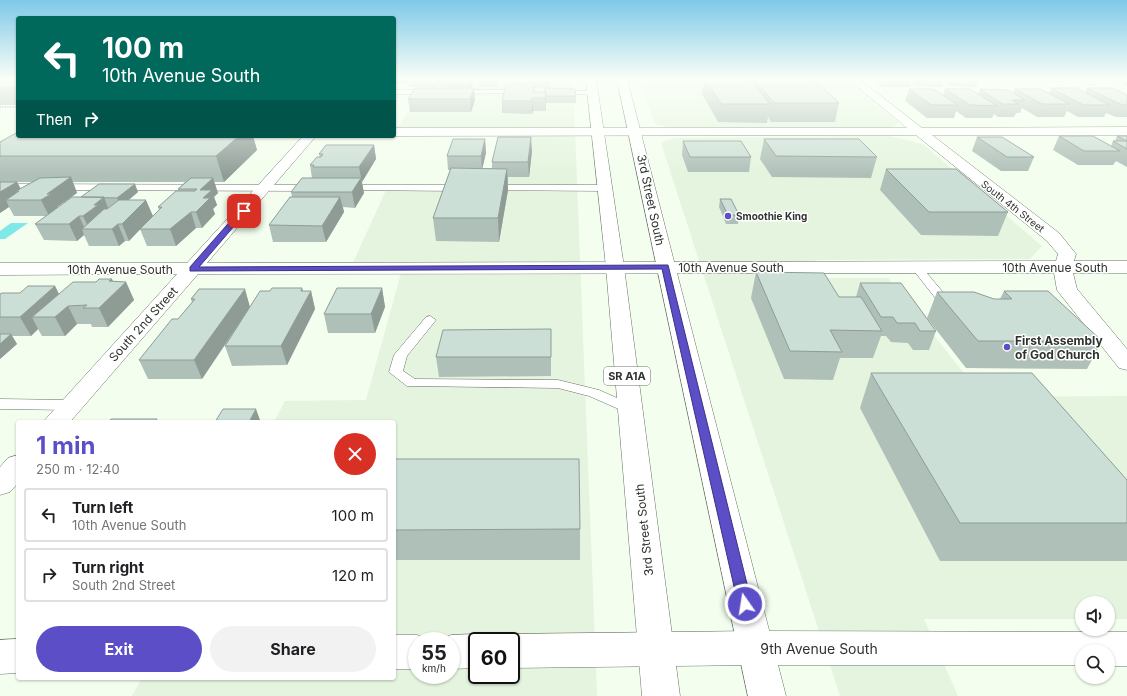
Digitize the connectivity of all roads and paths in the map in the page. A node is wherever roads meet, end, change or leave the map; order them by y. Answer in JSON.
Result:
{"nodes":[{"id":1,"x":595,"y":111,"type":"edge"},
{"id":2,"x":631,"y":111,"type":"edge"},
{"id":3,"x":894,"y":111,"type":"edge"},
{"id":4,"x":918,"y":130,"type":"junction"},
{"id":5,"x":1127,"y":131,"type":"edge"},
{"id":6,"x":396,"y":132,"type":"edge"},
{"id":7,"x":598,"y":132,"type":"junction"},
{"id":8,"x":636,"y":132,"type":"junction"},
{"id":9,"x":308,"y":138,"type":"edge"},
{"id":10,"x":0,"y":187,"type":"edge"},
{"id":11,"x":264,"y":188,"type":"junction"},
{"id":12,"x":319,"y":188,"type":"edge"},
{"id":13,"x":335,"y":188,"type":"edge"},
{"id":14,"x":604,"y":188,"type":"junction"},
{"id":15,"x":615,"y":267,"type":"junction"},
{"id":16,"x":666,"y":267,"type":"junction"},
{"id":17,"x":916,"y":267,"type":"junction"},
{"id":18,"x":1127,"y":267,"type":"edge"},
{"id":19,"x":1063,"y":268,"type":"junction"},
{"id":20,"x":0,"y":269,"type":"edge"},
{"id":21,"x":193,"y":269,"type":"junction"},
{"id":22,"x":952,"y":310,"type":"edge"},
{"id":23,"x":430,"y":320,"type":"dead end"},
{"id":24,"x":1127,"y":363,"type":"edge"},
{"id":25,"x":0,"y":404,"type":"edge"},
{"id":26,"x":72,"y":405,"type":"junction"},
{"id":27,"x":630,"y":410,"type":"junction"},
{"id":28,"x":58,"y":420,"type":"edge"},
{"id":29,"x":16,"y":467,"type":"edge"},
{"id":30,"x":0,"y":485,"type":"edge"},
{"id":31,"x":756,"y":648,"type":"junction"},
{"id":32,"x":657,"y":649,"type":"junction"},
{"id":33,"x":1127,"y":649,"type":"edge"},
{"id":34,"x":520,"y":651,"type":"edge"},
{"id":35,"x":396,"y":652,"type":"edge"},
{"id":36,"x":408,"y":652,"type":"edge"},
{"id":37,"x":0,"y":656,"type":"edge"},
{"id":38,"x":16,"y":656,"type":"edge"},
{"id":39,"x":661,"y":696,"type":"edge"},
{"id":40,"x":768,"y":696,"type":"edge"}],
"edges":[{"from":1,"to":7,"type":"street","name":"3rd Street South","number":"SR A1A"},
{"from":2,"to":8,"type":"street","name":"3rd Street South"},
{"from":3,"to":4,"type":"street","name":"South 4th Street"},
{"from":4,"to":5,"type":"street"},
{"from":4,"to":8,"type":"street"},
{"from":4,"to":19,"type":"street","name":"South 4th Street"},
{"from":6,"to":7,"type":"street"},
{"from":7,"to":8,"type":"street"},
{"from":7,"to":14,"type":"street","name":"3rd Street South","number":"SR A1A"},
{"from":8,"to":16,"type":"street","name":"3rd Street South"},
{"from":9,"to":11,"type":"street","name":"South 2nd Street"},
{"from":10,"to":11,"type":"lane"},
{"from":11,"to":12,"type":"lane"},
{"from":11,"to":21,"type":"street","name":"South 2nd Street"},
{"from":13,"to":14,"type":"lane"},
{"from":14,"to":15,"type":"street","name":"3rd Street South","number":"SR A1A"},
{"from":15,"to":16,"type":"street","name":"10th Avenue South"},
{"from":15,"to":21,"type":"street","name":"10th Avenue South"},
{"from":15,"to":27,"type":"street","name":"3rd Street South","number":"SR A1A"},
{"from":16,"to":17,"type":"street","name":"10th Avenue South"},
{"from":16,"to":31,"type":"street","name":"3rd Street South"},
{"from":17,"to":19,"type":"street","name":"10th Avenue South"},
{"from":17,"to":22,"type":"lane"},
{"from":18,"to":19,"type":"street","name":"10th Avenue South"},
{"from":19,"to":24,"type":"street","name":"South 4th Street"},
{"from":20,"to":21,"type":"street","name":"10th Avenue South"},
{"from":21,"to":26,"type":"street","name":"South 2nd Street"},
{"from":23,"to":27,"type":"lane"},
{"from":25,"to":26,"type":"lane"},
{"from":26,"to":28,"type":"street","name":"South 2nd Street"},
{"from":27,"to":32,"type":"street","name":"3rd Street South","number":"SR A1A"},
{"from":29,"to":30,"type":"street"},
{"from":31,"to":32,"type":"street","name":"9th Avenue South"},
{"from":31,"to":33,"type":"street","name":"9th Avenue South"},
{"from":31,"to":40,"type":"street","name":"3rd Street South"},
{"from":32,"to":34,"type":"street","name":"9th Avenue South"},
{"from":32,"to":39,"type":"street","name":"3rd Street South","number":"SR A1A"},
{"from":35,"to":36,"type":"street"},
{"from":37,"to":38,"type":"street"}]}
